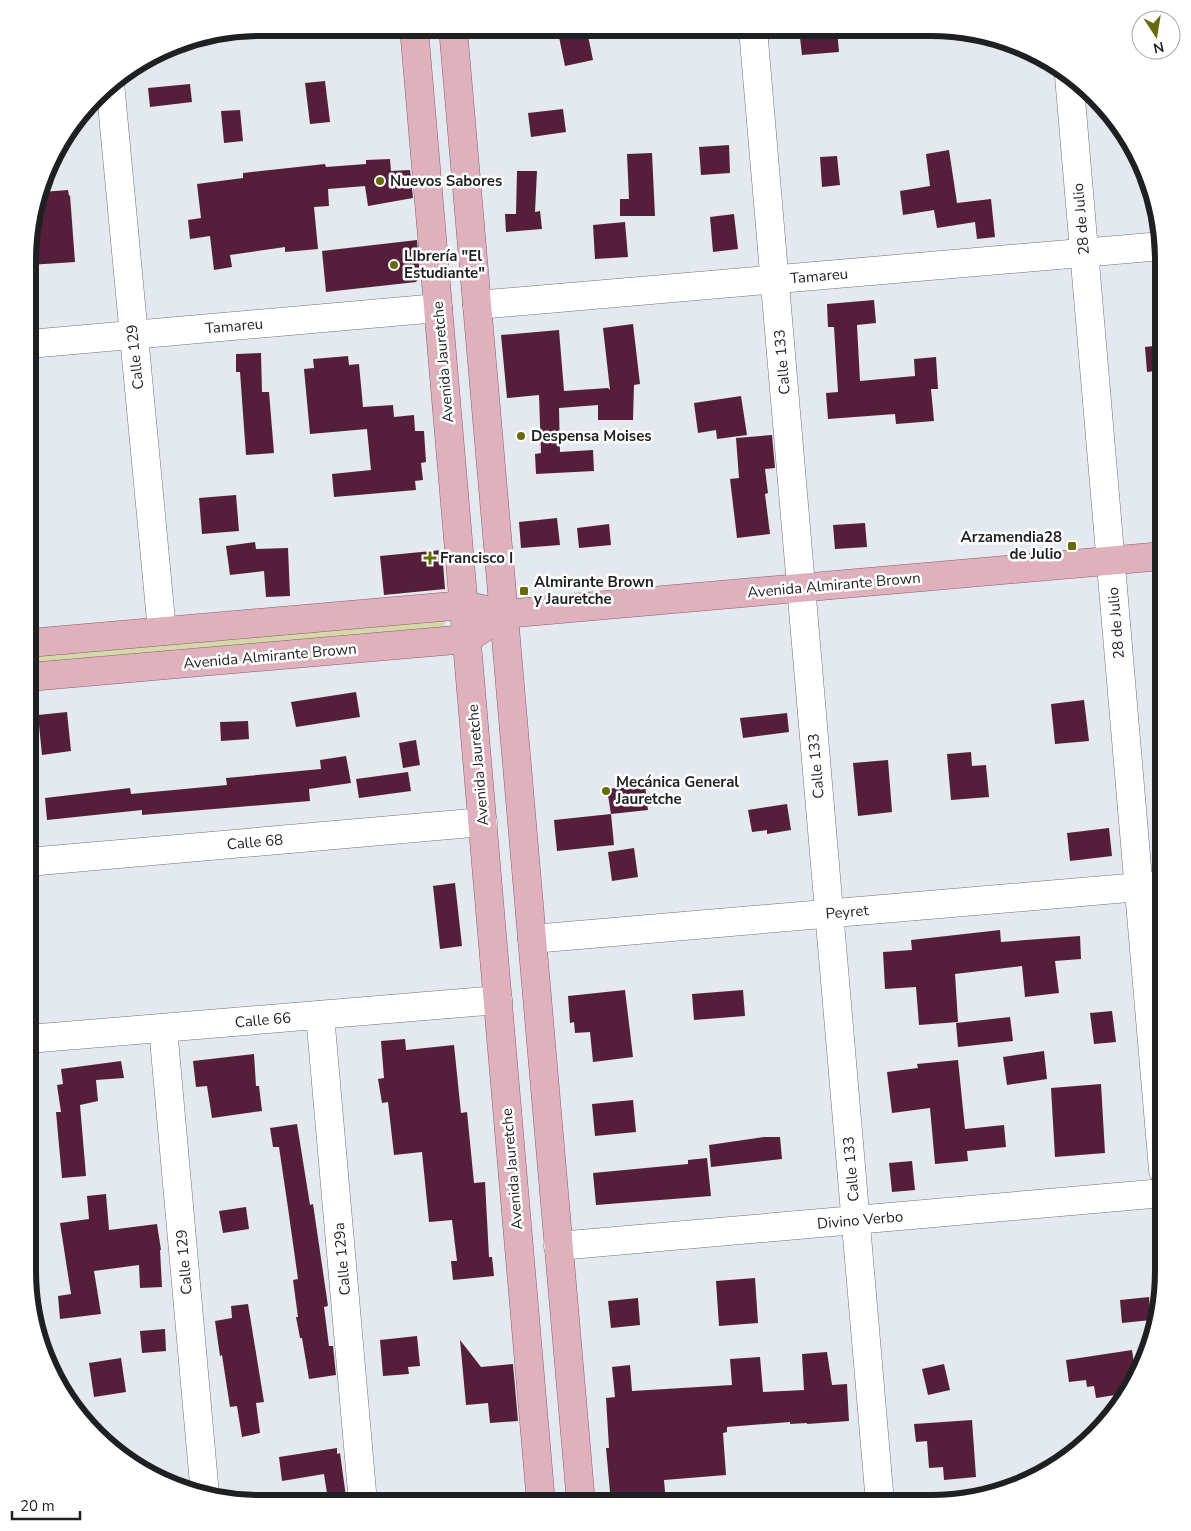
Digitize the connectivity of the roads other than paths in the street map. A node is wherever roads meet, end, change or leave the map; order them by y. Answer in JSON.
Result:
{"nodes":[{"id":1,"x":415,"y":36,"type":"edge"},
{"id":2,"x":453,"y":36,"type":"edge"},
{"id":3,"x":754,"y":36,"type":"edge"},
{"id":4,"x":1070,"y":84,"type":"edge"},
{"id":5,"x":111,"y":93,"type":"edge"},
{"id":6,"x":1154,"y":247,"type":"edge"},
{"id":7,"x":1084,"y":253,"type":"junction"},
{"id":8,"x":774,"y":279,"type":"junction"},
{"id":9,"x":477,"y":305,"type":"junction"},
{"id":10,"x":438,"y":308,"type":"junction"},
{"id":11,"x":133,"y":334,"type":"junction"},
{"id":12,"x":36,"y":343,"type":"edge"},
{"id":13,"x":1155,"y":557,"type":"edge"},
{"id":14,"x":1111,"y":561,"type":"junction"},
{"id":15,"x":801,"y":588,"type":"junction"},
{"id":16,"x":464,"y":605,"type":"junction"},
{"id":17,"x":504,"y":614,"type":"junction"},
{"id":18,"x":162,"y":631,"type":"junction"},
{"id":19,"x":467,"y":639,"type":"junction"},
{"id":20,"x":36,"y":642,"type":"edge"},
{"id":21,"x":36,"y":676,"type":"edge"},
{"id":22,"x":483,"y":822,"type":"junction"},
{"id":23,"x":36,"y":861,"type":"edge"},
{"id":24,"x":1151,"y":886,"type":"edge"},
{"id":25,"x":829,"y":914,"type":"junction"},
{"id":26,"x":532,"y":939,"type":"junction"},
{"id":27,"x":1155,"y":981,"type":"edge"},
{"id":28,"x":498,"y":1000,"type":"junction"},
{"id":29,"x":320,"y":1015,"type":"junction"},
{"id":30,"x":163,"y":1028,"type":"junction"},
{"id":31,"x":36,"y":1038,"type":"edge"},
{"id":32,"x":1155,"y":1194,"type":"edge"},
{"id":33,"x":856,"y":1220,"type":"junction"},
{"id":34,"x":558,"y":1246,"type":"junction"},
{"id":35,"x":204,"y":1487,"type":"edge"},
{"id":36,"x":362,"y":1495,"type":"edge"},
{"id":37,"x":540,"y":1495,"type":"edge"},
{"id":38,"x":580,"y":1495,"type":"edge"},
{"id":39,"x":879,"y":1495,"type":"edge"}],
"edges":[{"from":1,"to":10,"type":"main road","name":"Avenida Jauretche"},
{"from":2,"to":9,"type":"main road"},
{"from":3,"to":8,"type":"street","name":"Calle 133"},
{"from":4,"to":7,"type":"street","name":"28 de Julio"},
{"from":5,"to":11,"type":"street","name":"Calle 129"},
{"from":6,"to":7,"type":"street","name":"Tamareu"},
{"from":7,"to":8,"type":"street","name":"Tamareu"},
{"from":7,"to":14,"type":"street","name":"28 de Julio"},
{"from":8,"to":9,"type":"street","name":"Tamareu"},
{"from":8,"to":15,"type":"street","name":"Calle 133"},
{"from":9,"to":17,"type":"main road"},
{"from":10,"to":11,"type":"street","name":"Tamareu"},
{"from":10,"to":16,"type":"main road","name":"Avenida Jauretche"},
{"from":11,"to":12,"type":"street","name":"Tamareu"},
{"from":11,"to":18,"type":"street","name":"Calle 129"},
{"from":13,"to":14,"type":"main road","name":"Avenida Almirante Brown"},
{"from":14,"to":15,"type":"main road","name":"Avenida Almirante Brown"},
{"from":14,"to":24,"type":"street","name":"28 de Julio"},
{"from":15,"to":17,"type":"main road","name":"Avenida Almirante Brown"},
{"from":15,"to":25,"type":"street","name":"Calle 133"},
{"from":16,"to":17,"type":"main road","name":"Avenida Almirante Brown"},
{"from":16,"to":18,"type":"main road","name":"Avenida Almirante Brown"},
{"from":16,"to":19,"type":"main road","name":"Avenida Jauretche"},
{"from":17,"to":19,"type":"main road","name":"Avenida Almirante Brown"},
{"from":17,"to":26,"type":"main road"},
{"from":18,"to":20,"type":"main road","name":"Avenida Almirante Brown"},
{"from":19,"to":21,"type":"main road","name":"Avenida Almirante Brown"},
{"from":19,"to":22,"type":"main road","name":"Avenida Jauretche"},
{"from":22,"to":23,"type":"street","name":"Calle 68"},
{"from":22,"to":28,"type":"main road","name":"Avenida Jauretche"},
{"from":24,"to":25,"type":"street","name":"Peyret"},
{"from":24,"to":27,"type":"street","name":"28 de Julio"},
{"from":25,"to":26,"type":"street","name":"Peyret"},
{"from":25,"to":33,"type":"street","name":"Calle 133"},
{"from":26,"to":34,"type":"main road"},
{"from":28,"to":29,"type":"street","name":"Calle 66"},
{"from":28,"to":37,"type":"main road","name":"Avenida Jauretche"},
{"from":29,"to":30,"type":"street","name":"Calle 66"},
{"from":29,"to":36,"type":"street","name":"Calle 129a"},
{"from":30,"to":31,"type":"street","name":"Calle 66"},
{"from":30,"to":35,"type":"street","name":"Calle 129"},
{"from":32,"to":33,"type":"street","name":"Divino Verbo"},
{"from":33,"to":34,"type":"street","name":"Divino Verbo"},
{"from":33,"to":39,"type":"street","name":"Calle 133"},
{"from":34,"to":38,"type":"main road"}]}
